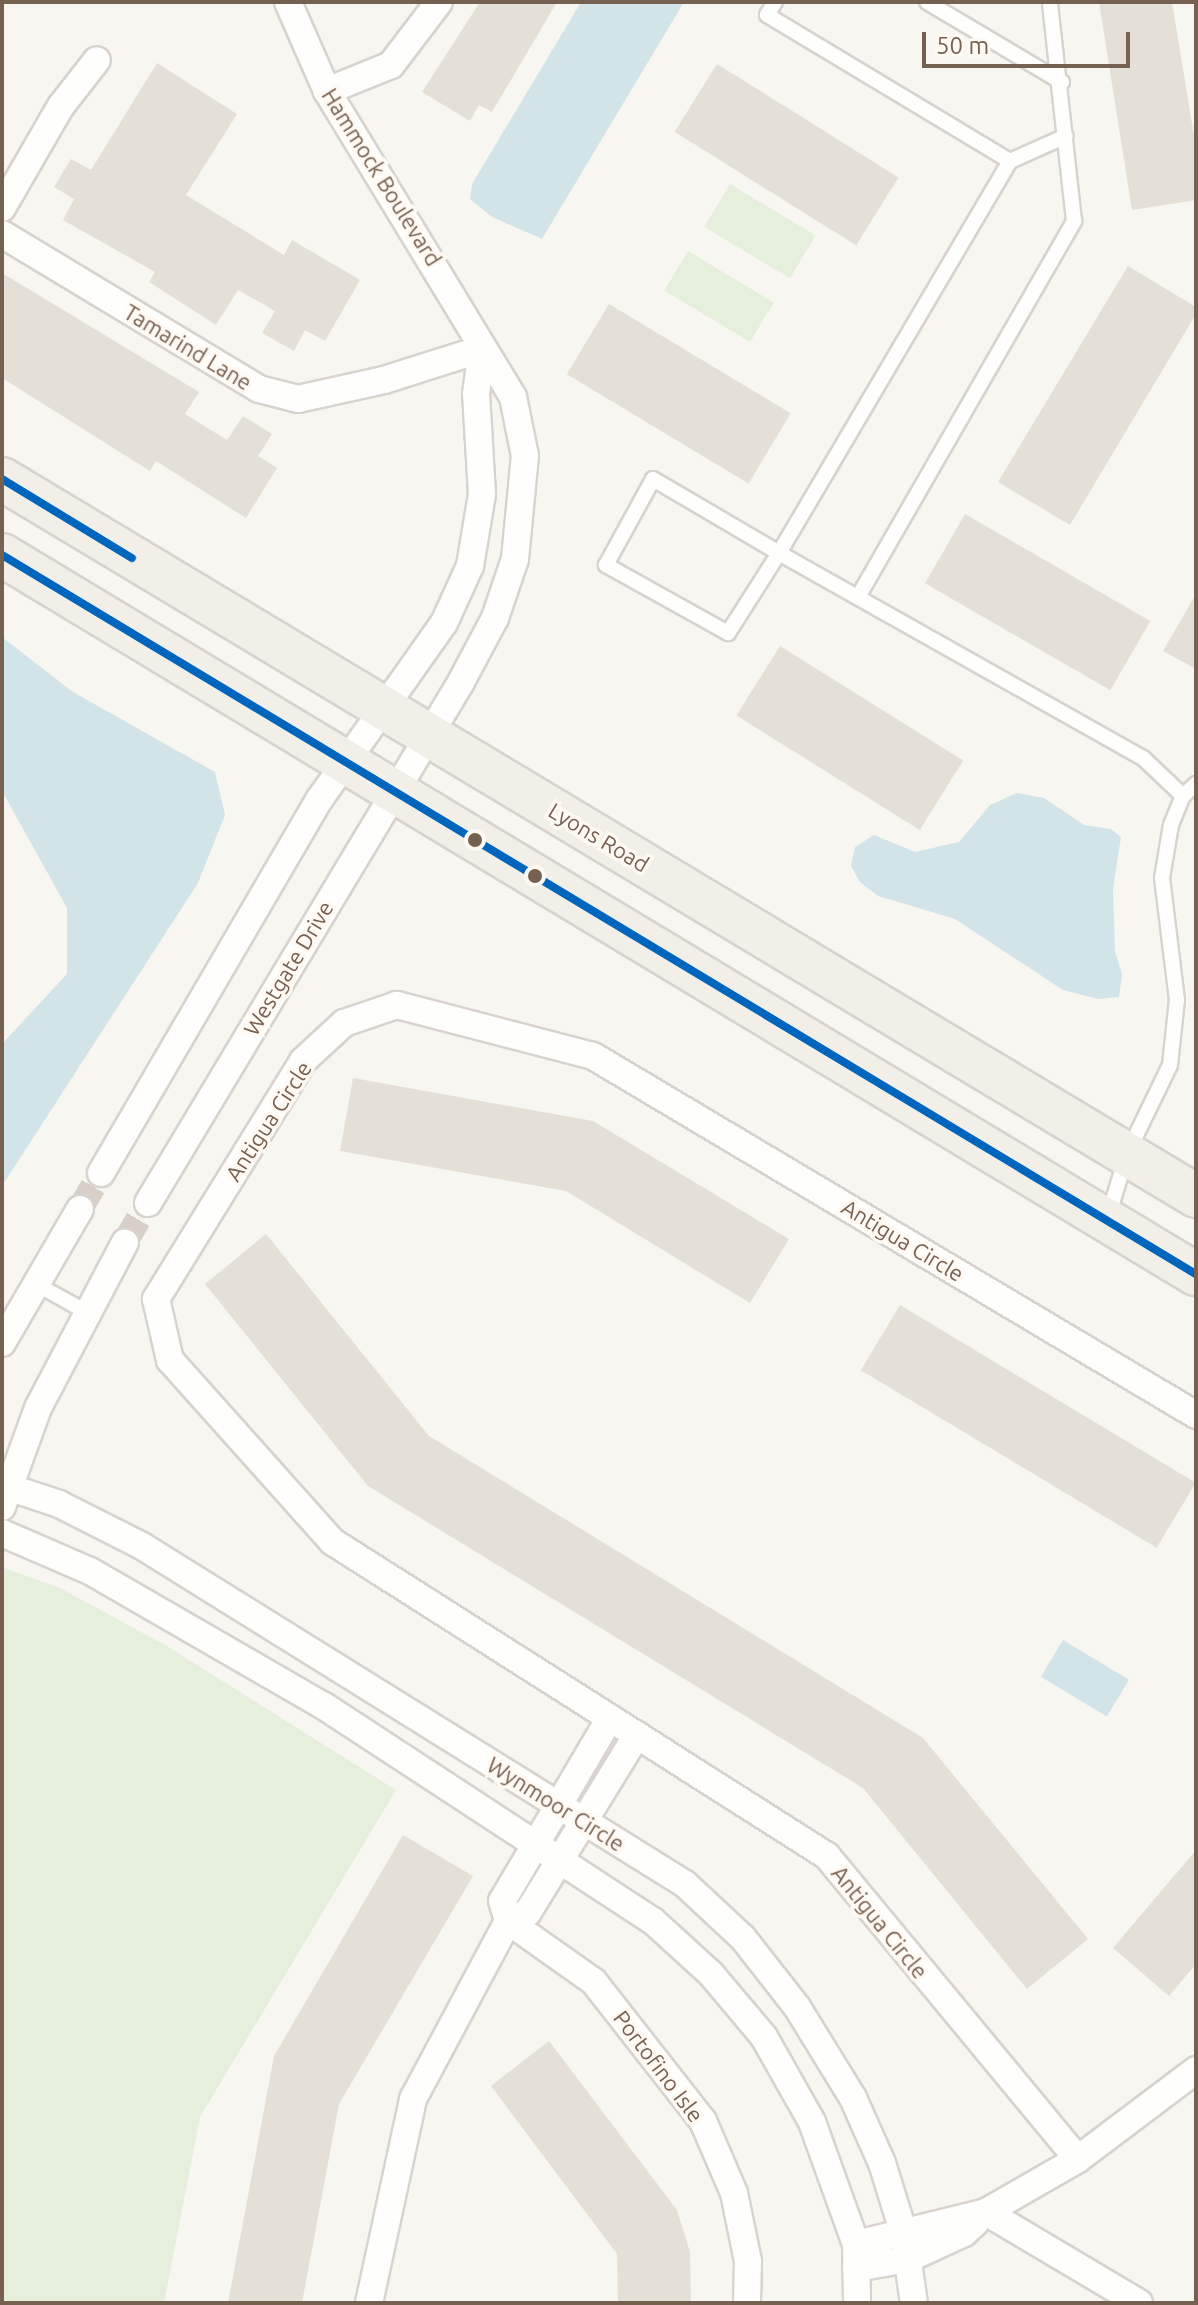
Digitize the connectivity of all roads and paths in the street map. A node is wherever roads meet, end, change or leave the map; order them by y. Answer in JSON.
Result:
{"nodes":[{"id":1,"x":288,"y":2,"type":"edge"},
{"id":2,"x":439,"y":2,"type":"edge"},
{"id":3,"x":775,"y":2,"type":"edge"},
{"id":4,"x":927,"y":2,"type":"edge"},
{"id":5,"x":1050,"y":2,"type":"edge"},
{"id":6,"x":97,"y":60,"type":"dead end"},
{"id":7,"x":1062,"y":82,"type":"junction"},
{"id":8,"x":327,"y":91,"type":"junction"},
{"id":9,"x":1066,"y":136,"type":"junction"},
{"id":10,"x":1010,"y":161,"type":"junction"},
{"id":11,"x":2,"y":208,"type":"edge"},
{"id":12,"x":2,"y":234,"type":"edge"},
{"id":13,"x":482,"y":349,"type":"junction"},
{"id":14,"x":2,"y":479,"type":"edge"},
{"id":15,"x":779,"y":553,"type":"junction"},
{"id":16,"x":2,"y":555,"type":"edge"},
{"id":17,"x":858,"y":597,"type":"junction"},
{"id":18,"x":384,"y":710,"type":"junction"},
{"id":19,"x":428,"y":733,"type":"junction"},
{"id":20,"x":345,"y":760,"type":"junction"},
{"id":21,"x":1196,"y":784,"type":"edge"},
{"id":22,"x":395,"y":792,"type":"junction"},
{"id":23,"x":1183,"y":796,"type":"junction"},
{"id":24,"x":1127,"y":1154,"type":"junction"},
{"id":25,"x":101,"y":1173,"type":"tunnel mouth"},
{"id":26,"x":1196,"y":1196,"type":"edge"},
{"id":27,"x":148,"y":1203,"type":"tunnel mouth"},
{"id":28,"x":80,"y":1209,"type":"tunnel mouth"},
{"id":29,"x":1107,"y":1220,"type":"junction"},
{"id":30,"x":125,"y":1242,"type":"tunnel mouth"},
{"id":31,"x":1196,"y":1274,"type":"edge"},
{"id":32,"x":36,"y":1284,"type":"junction"},
{"id":33,"x":88,"y":1313,"type":"junction"},
{"id":34,"x":2,"y":1343,"type":"edge"},
{"id":35,"x":1196,"y":1415,"type":"edge"},
{"id":36,"x":4,"y":1493,"type":"edge"},
{"id":37,"x":2,"y":1533,"type":"edge"},
{"id":38,"x":610,"y":1718,"type":"junction"},
{"id":39,"x":637,"y":1735,"type":"junction"},
{"id":40,"x":557,"y":1805,"type":"junction"},
{"id":41,"x":585,"y":1822,"type":"junction"},
{"id":42,"x":533,"y":1845,"type":"junction"},
{"id":43,"x":560,"y":1864,"type":"junction"},
{"id":44,"x":508,"y":1921,"type":"junction"},
{"id":45,"x":1196,"y":2070,"type":"edge"},
{"id":46,"x":1078,"y":2159,"type":"junction"},
{"id":47,"x":986,"y":2212,"type":"junction"},
{"id":48,"x":906,"y":2247,"type":"junction"},
{"id":49,"x":856,"y":2256,"type":"junction"},
{"id":50,"x":369,"y":2303,"type":"edge"},
{"id":51,"x":747,"y":2303,"type":"edge"},
{"id":52,"x":857,"y":2303,"type":"edge"},
{"id":53,"x":914,"y":2303,"type":"edge"},
{"id":54,"x":1139,"y":2303,"type":"edge"}],
"edges":[{"from":1,"to":8,"type":"street","name":"Hammock Boulevard"},
{"from":2,"to":8,"type":"street"},
{"from":3,"to":10,"type":"lane"},
{"from":4,"to":7,"type":"lane"},
{"from":5,"to":7,"type":"lane"},
{"from":6,"to":11,"type":"street"},
{"from":7,"to":9,"type":"lane"},
{"from":8,"to":13,"type":"street","name":"Hammock Boulevard"},
{"from":9,"to":10,"type":"lane"},
{"from":9,"to":17,"type":"lane"},
{"from":10,"to":15,"type":"lane"},
{"from":12,"to":13,"type":"street","name":"Tamarind Lane"},
{"from":13,"to":18,"type":"street"},
{"from":13,"to":19,"type":"street","name":"Hammock Boulevard"},
{"from":14,"to":18,"type":"main road","name":"Lyons Road"},
{"from":15,"to":15,"type":"lane"},
{"from":15,"to":17,"type":"lane"},
{"from":16,"to":20,"type":"main road"},
{"from":17,"to":23,"type":"lane"},
{"from":18,"to":19,"type":"main road","name":"Lyons Road"},
{"from":18,"to":20,"type":"street"},
{"from":19,"to":22,"type":"street","name":"Westgate Drive"},
{"from":19,"to":24,"type":"main road","name":"Lyons Road"},
{"from":20,"to":22,"type":"main road"},
{"from":20,"to":25,"type":"street"},
{"from":21,"to":23,"type":"lane"},
{"from":22,"to":27,"type":"street","name":"Westgate Drive"},
{"from":22,"to":29,"type":"main road"},
{"from":23,"to":24,"type":"lane"},
{"from":24,"to":26,"type":"main road","name":"Lyons Road"},
{"from":24,"to":29,"type":"lane"},
{"from":28,"to":32,"type":"street"},
{"from":29,"to":31,"type":"main road"},
{"from":30,"to":33,"type":"street"},
{"from":32,"to":33,"type":"lane"},
{"from":32,"to":34,"type":"street"},
{"from":33,"to":36,"type":"street"},
{"from":35,"to":38,"type":"street","name":"Antigua Circle"},
{"from":36,"to":40,"type":"street","name":"Wynmoor Circle"},
{"from":37,"to":42,"type":"street","name":"Wynmoor Circle"},
{"from":38,"to":39,"type":"street","name":"Antigua Circle"},
{"from":38,"to":40,"type":"street"},
{"from":39,"to":41,"type":"street"},
{"from":39,"to":46,"type":"street","name":"Antigua Circle"},
{"from":40,"to":41,"type":"street","name":"Wynmoor Circle"},
{"from":40,"to":42,"type":"street"},
{"from":41,"to":43,"type":"street"},
{"from":41,"to":48,"type":"street","name":"Wynmoor Circle"},
{"from":42,"to":43,"type":"street","name":"Wynmoor Circle"},
{"from":42,"to":44,"type":"street"},
{"from":43,"to":44,"type":"street"},
{"from":43,"to":49,"type":"street","name":"Wynmoor Circle"},
{"from":44,"to":50,"type":"street"},
{"from":44,"to":51,"type":"street","name":"Portofino Isle"},
{"from":45,"to":46,"type":"street"},
{"from":46,"to":47,"type":"street"},
{"from":47,"to":48,"type":"street"},
{"from":47,"to":54,"type":"street"},
{"from":48,"to":49,"type":"street"},
{"from":48,"to":53,"type":"street","name":"Wynmoor Circle"},
{"from":49,"to":52,"type":"street","name":"Wynmoor Circle"}]}
